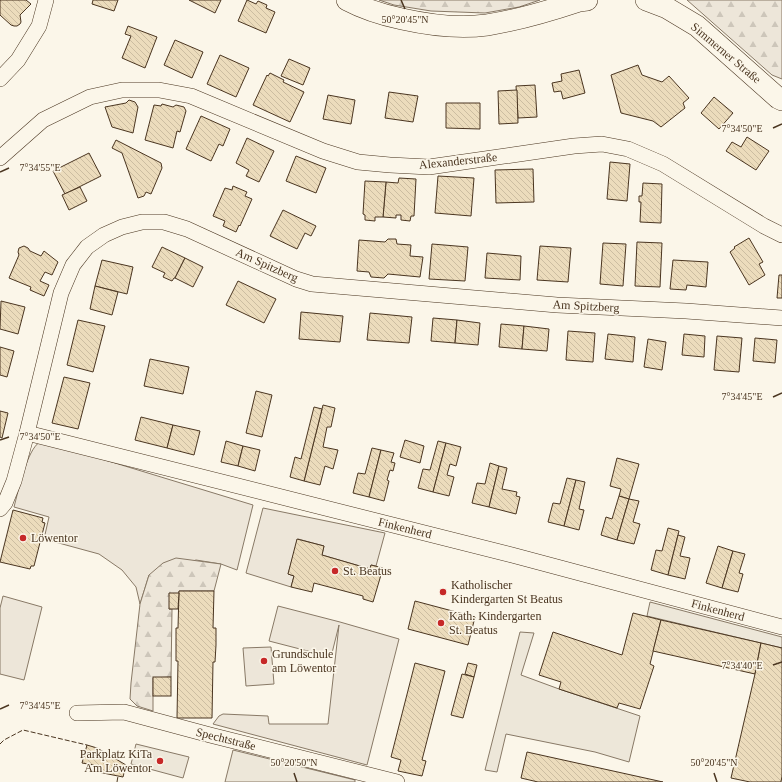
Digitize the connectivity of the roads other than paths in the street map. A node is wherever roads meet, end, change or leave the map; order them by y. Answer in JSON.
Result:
{"nodes":[{"id":1,"x":46,"y":0,"type":"edge"},
{"id":2,"x":347,"y":0,"type":"edge"},
{"id":3,"x":587,"y":0,"type":"edge"},
{"id":4,"x":646,"y":0,"type":"edge"},
{"id":5,"x":0,"y":79,"type":"edge"},
{"id":6,"x":782,"y":100,"type":"edge"},
{"id":7,"x":0,"y":158,"type":"edge"},
{"id":8,"x":782,"y":235,"type":"edge"},
{"id":9,"x":782,"y":318,"type":"edge"},
{"id":10,"x":27,"y":433,"type":"junction"},
{"id":11,"x":0,"y":509,"type":"edge"},
{"id":12,"x":782,"y":627,"type":"edge"},
{"id":13,"x":77,"y":713,"type":"dead end"},
{"id":14,"x":397,"y":782,"type":"edge"}],
"edges":[{"from":1,"to":5,"type":"street"},
{"from":2,"to":3,"type":"street"},
{"from":4,"to":6,"type":"street","name":"Simmerner Straße"},
{"from":7,"to":8,"type":"street","name":"Alexanderstraße"},
{"from":9,"to":10,"type":"street","name":"Am Spitzberg"},
{"from":10,"to":11,"type":"street","name":"Am Spitzberg"},
{"from":10,"to":12,"type":"street","name":"Finkenherd"},
{"from":13,"to":14,"type":"street","name":"Spechtstraße"}]}
